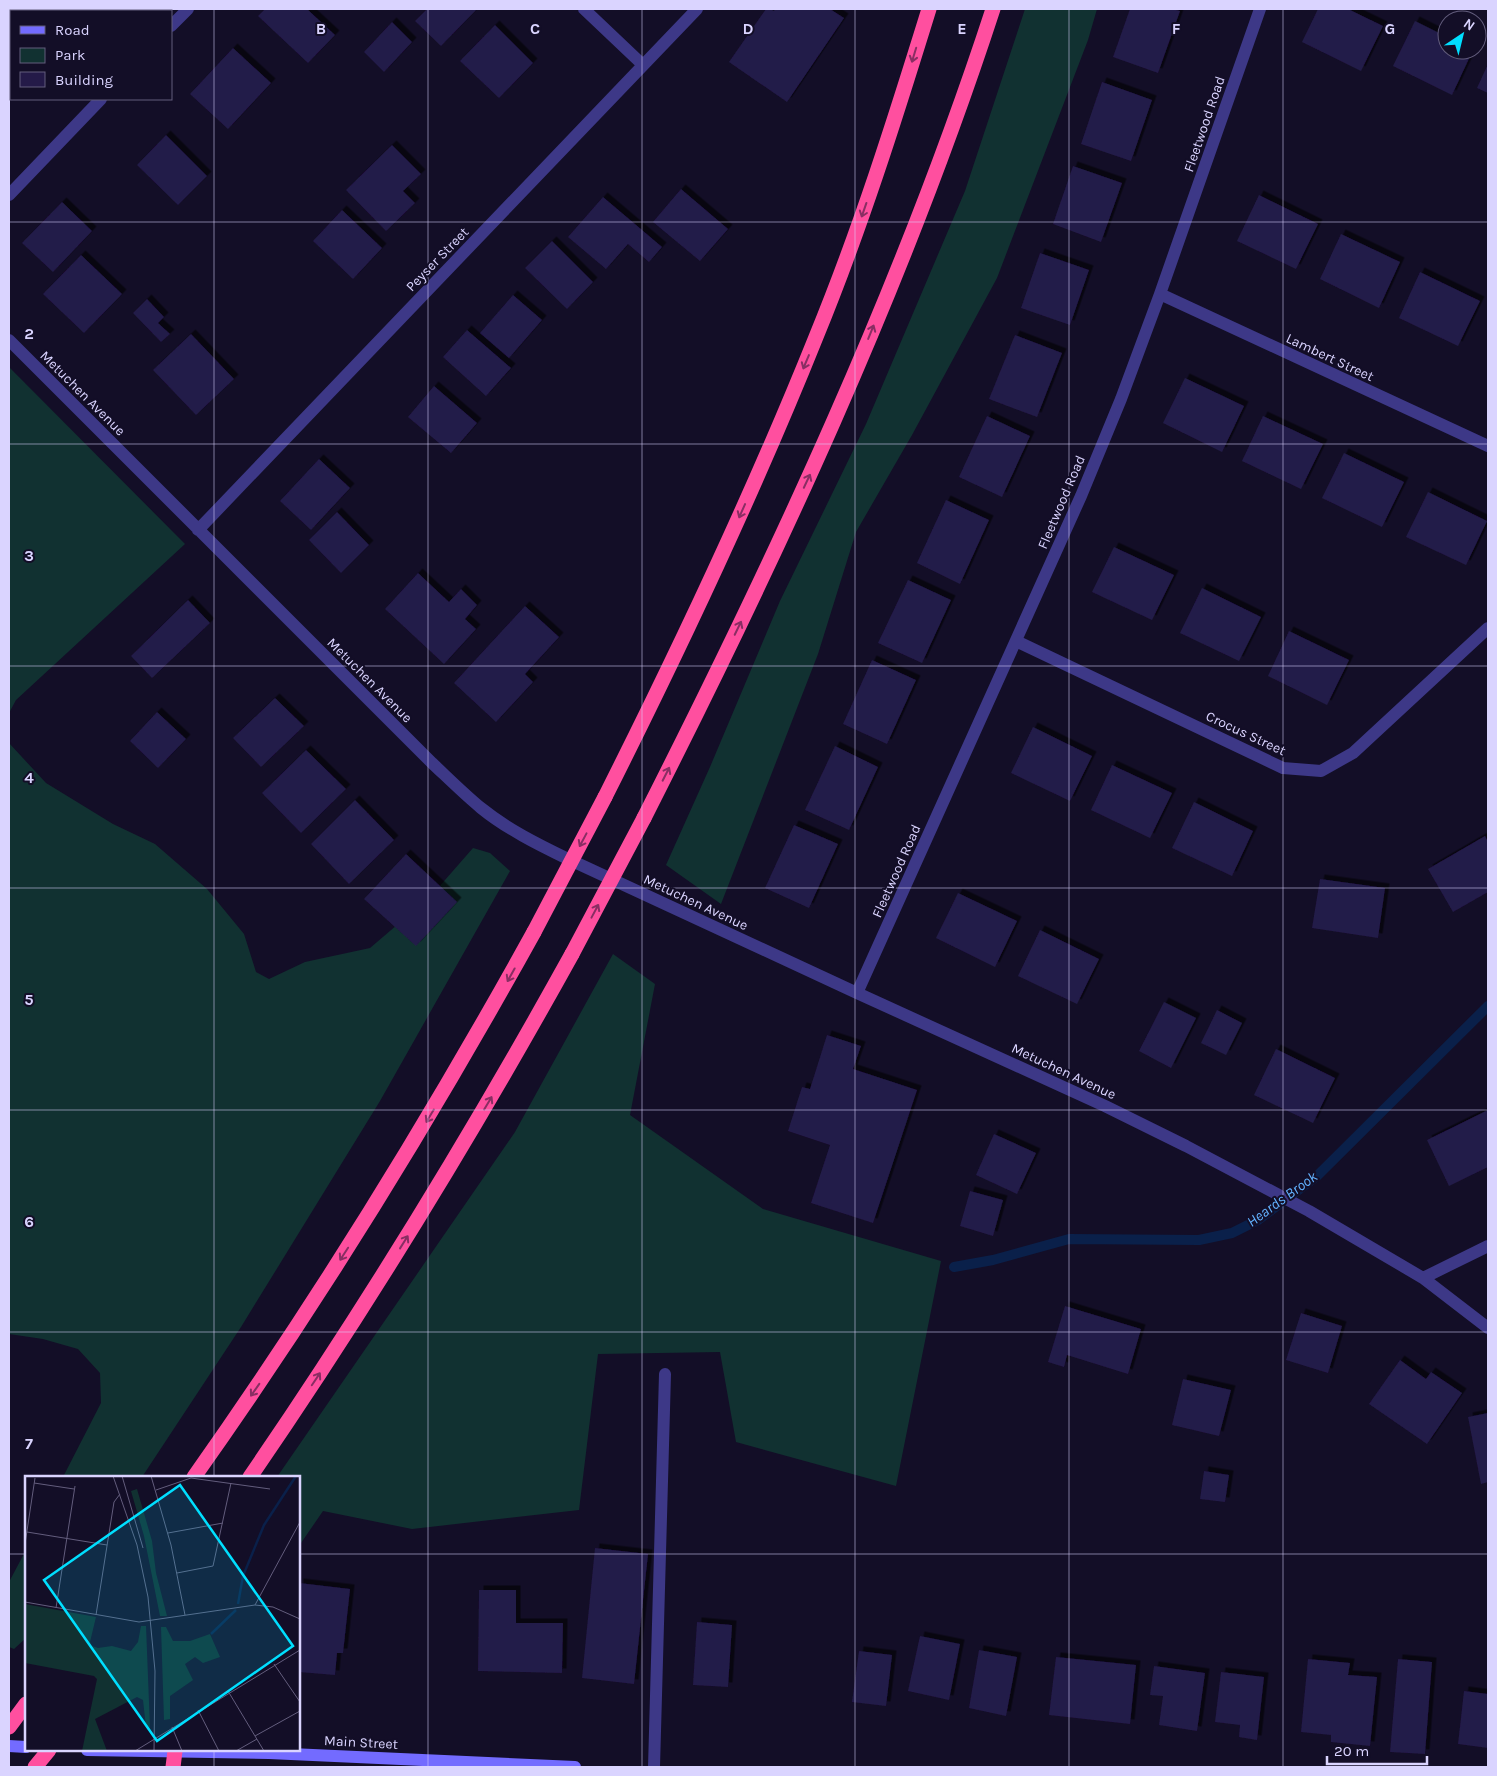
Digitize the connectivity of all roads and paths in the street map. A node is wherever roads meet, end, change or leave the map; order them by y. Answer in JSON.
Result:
{"nodes":[{"id":1,"x":188,"y":9,"type":"edge"},
{"id":2,"x":584,"y":9,"type":"edge"},
{"id":3,"x":697,"y":9,"type":"edge"},
{"id":4,"x":929,"y":9,"type":"edge"},
{"id":5,"x":993,"y":9,"type":"edge"},
{"id":6,"x":1260,"y":9,"type":"edge"},
{"id":7,"x":172,"y":25,"type":"edge"},
{"id":8,"x":643,"y":65,"type":"junction"},
{"id":9,"x":100,"y":100,"type":"edge"},
{"id":10,"x":9,"y":195,"type":"edge"},
{"id":11,"x":1160,"y":294,"type":"junction"},
{"id":12,"x":9,"y":340,"type":"edge"},
{"id":13,"x":1488,"y":446,"type":"edge"},
{"id":14,"x":198,"y":530,"type":"junction"},
{"id":15,"x":1488,"y":628,"type":"edge"},
{"id":16,"x":1016,"y":642,"type":"junction"},
{"id":17,"x":856,"y":993,"type":"junction"},
{"id":18,"x":1488,"y":1246,"type":"edge"},
{"id":19,"x":1423,"y":1278,"type":"junction"},
{"id":20,"x":1488,"y":1328,"type":"edge"},
{"id":21,"x":665,"y":1374,"type":"dead end"},
{"id":22,"x":195,"y":1476,"type":"edge"},
{"id":23,"x":251,"y":1476,"type":"edge"},
{"id":24,"x":25,"y":1705,"type":"edge"},
{"id":25,"x":9,"y":1727,"type":"edge"},
{"id":26,"x":9,"y":1746,"type":"edge"},
{"id":27,"x":25,"y":1747,"type":"edge"},
{"id":28,"x":48,"y":1751,"type":"edge"},
{"id":29,"x":131,"y":1751,"type":"edge"},
{"id":30,"x":175,"y":1752,"type":"junction"},
{"id":31,"x":460,"y":1765,"type":"edge"},
{"id":32,"x":36,"y":1767,"type":"edge"},
{"id":33,"x":173,"y":1767,"type":"edge"},
{"id":34,"x":575,"y":1767,"type":"edge"},
{"id":35,"x":654,"y":1767,"type":"edge"}],
"edges":[{"from":1,"to":7,"type":"street"},
{"from":2,"to":8,"type":"street"},
{"from":3,"to":8,"type":"street","name":"Peyser Street"},
{"from":4,"to":22,"type":"highway","one_way":true,"bridge":true},
{"from":23,"to":5,"type":"highway","one_way":true,"bridge":true},
{"from":6,"to":11,"type":"street","name":"Fleetwood Road"},
{"from":8,"to":14,"type":"street","name":"Peyser Street"},
{"from":9,"to":10,"type":"street"},
{"from":11,"to":13,"type":"street","name":"Lambert Street"},
{"from":11,"to":16,"type":"street","name":"Fleetwood Road"},
{"from":12,"to":14,"type":"street","name":"Metuchen Avenue"},
{"from":14,"to":17,"type":"street","name":"Metuchen Avenue"},
{"from":15,"to":16,"type":"street","name":"Crocus Street"},
{"from":16,"to":17,"type":"street","name":"Fleetwood Road"},
{"from":17,"to":19,"type":"street","name":"Metuchen Avenue"},
{"from":18,"to":19,"type":"street"},
{"from":19,"to":20,"type":"street","name":"Metuchen Avenue"},
{"from":21,"to":35,"type":"street"},
{"from":24,"to":25,"type":"highway"},
{"from":26,"to":27,"type":"main road"},
{"from":28,"to":32,"type":"highway"},
{"from":29,"to":30,"type":"main road","name":"Main Street"},
{"from":30,"to":31,"type":"main road","name":"Main Street"},
{"from":30,"to":33,"type":"highway"},
{"from":31,"to":34,"type":"main road","name":"Main Street"}]}
